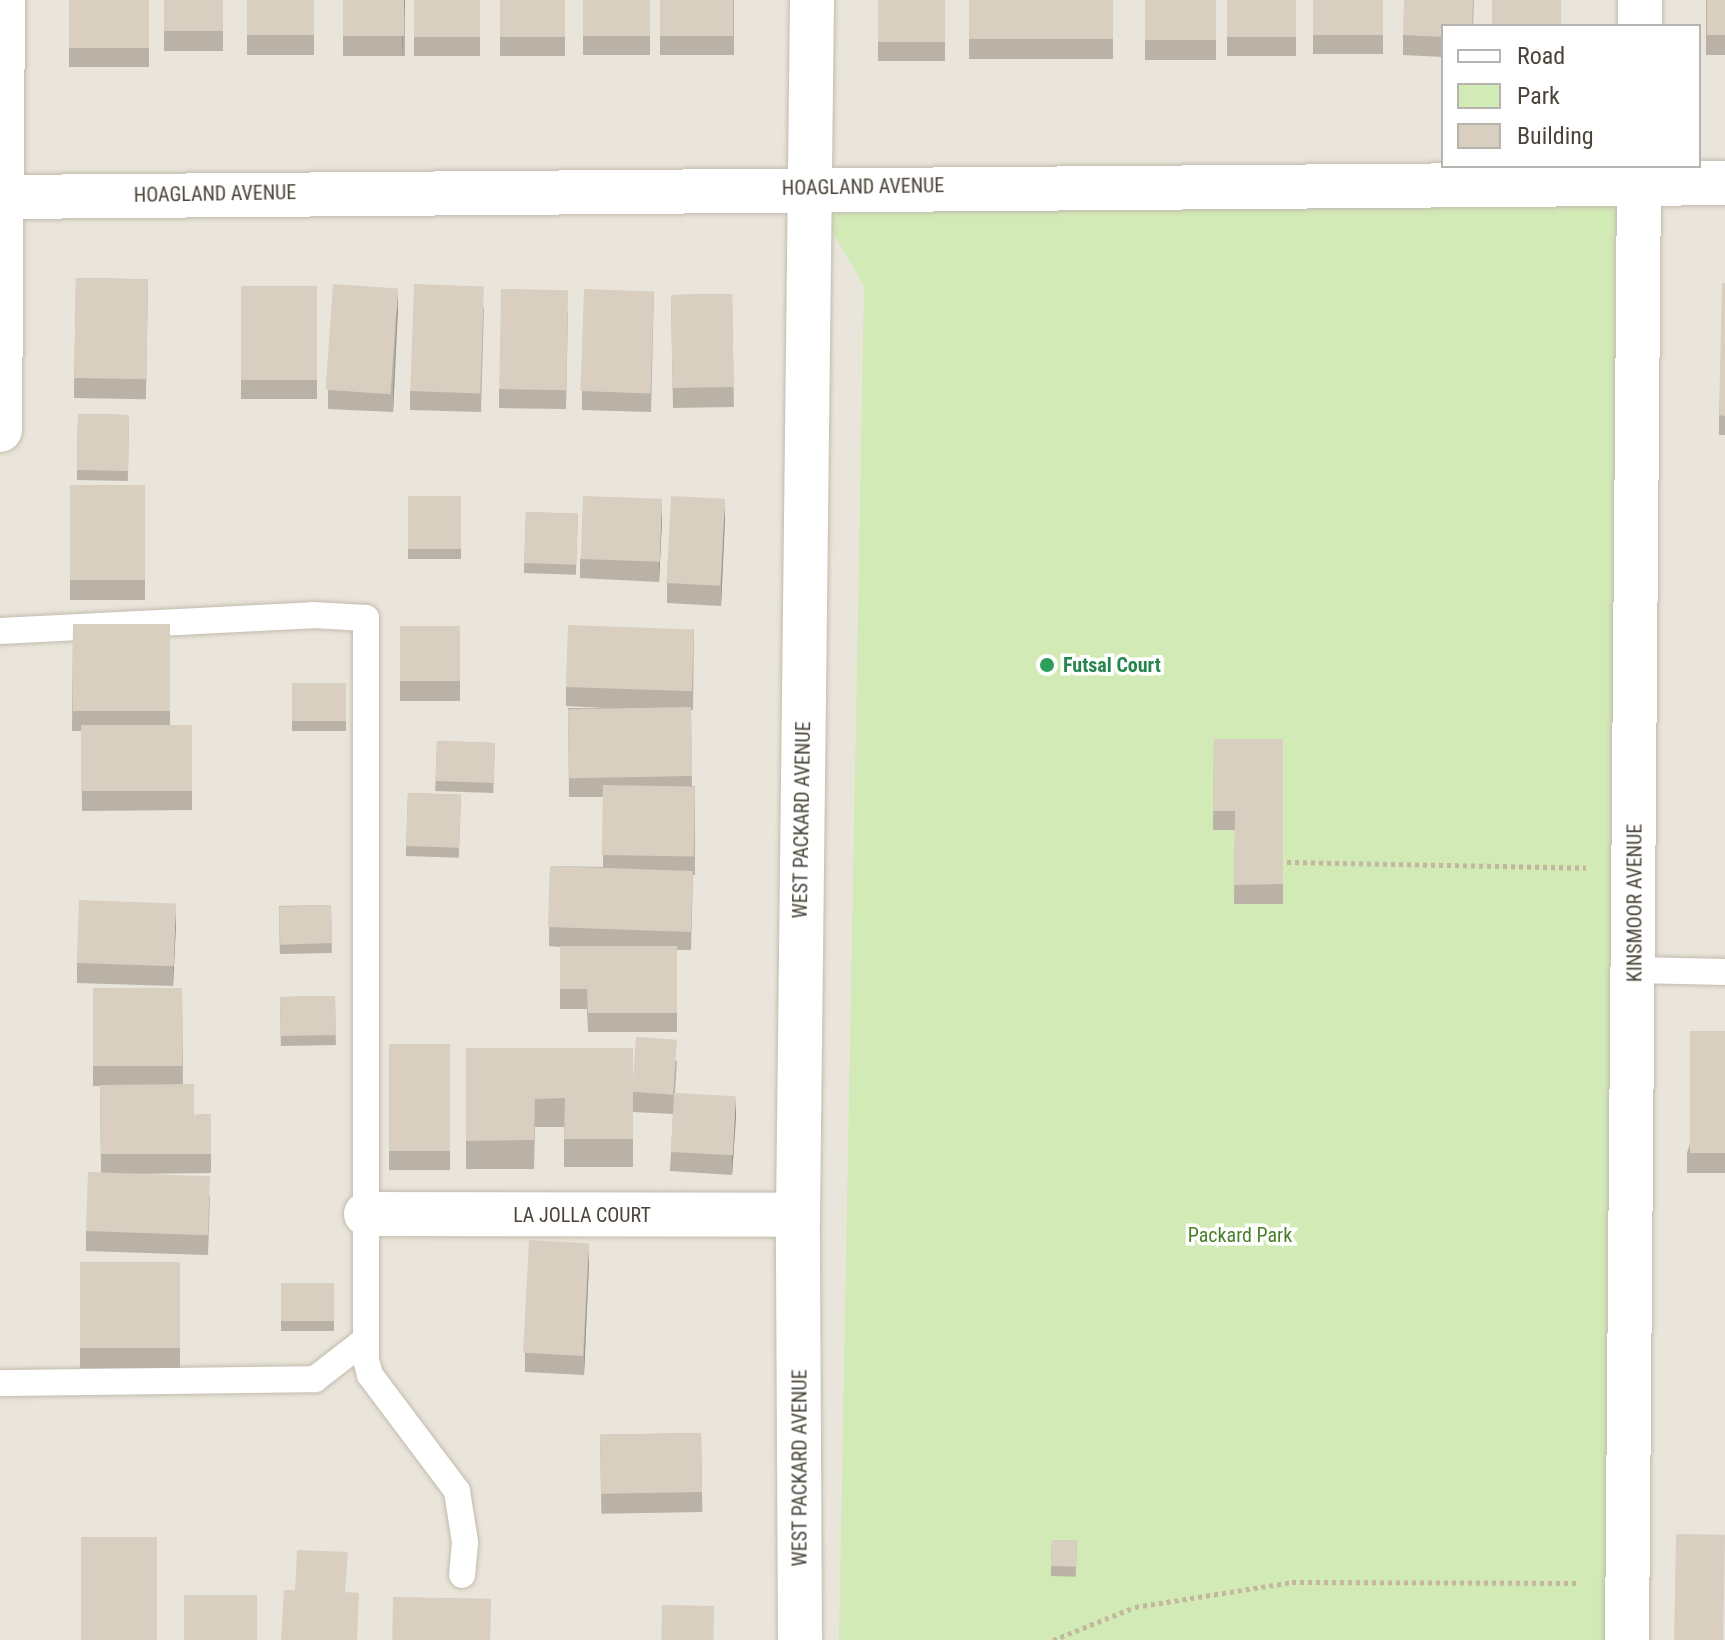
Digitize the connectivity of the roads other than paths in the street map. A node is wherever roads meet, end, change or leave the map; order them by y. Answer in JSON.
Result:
{"nodes":[{"id":1,"x":3,"y":0,"type":"edge"},
{"id":2,"x":812,"y":0,"type":"edge"},
{"id":3,"x":1640,"y":0,"type":"edge"},
{"id":4,"x":1640,"y":24,"type":"edge"},
{"id":5,"x":1639,"y":173,"type":"edge"},
{"id":6,"x":1725,"y":183,"type":"edge"},
{"id":7,"x":807,"y":188,"type":"junction"},
{"id":8,"x":1,"y":197,"type":"edge"},
{"id":9,"x":0,"y":430,"type":"edge"},
{"id":10,"x":0,"y":631,"type":"edge"},
{"id":11,"x":1635,"y":970,"type":"junction"},
{"id":12,"x":1725,"y":972,"type":"edge"},
{"id":13,"x":366,"y":1214,"type":"junction"},
{"id":14,"x":798,"y":1215,"type":"junction"},
{"id":15,"x":364,"y":1341,"type":"junction"},
{"id":16,"x":0,"y":1383,"type":"edge"},
{"id":17,"x":462,"y":1575,"type":"dead end"},
{"id":18,"x":800,"y":1640,"type":"edge"},
{"id":19,"x":1627,"y":1640,"type":"edge"}],
"edges":[{"from":1,"to":8,"type":"street"},
{"from":2,"to":7,"type":"street","name":"WEST PACKARD AVENUE"},
{"from":3,"to":4,"type":"street"},
{"from":5,"to":6,"type":"street","name":"HOAGLAND AVENUE"},
{"from":5,"to":7,"type":"street","name":"HOAGLAND AVENUE"},
{"from":5,"to":11,"type":"street","name":"KINSMOOR AVENUE"},
{"from":7,"to":8,"type":"street","name":"HOAGLAND AVENUE"},
{"from":7,"to":14,"type":"street","name":"WEST PACKARD AVENUE"},
{"from":8,"to":9,"type":"street"},
{"from":10,"to":13,"type":"lane"},
{"from":11,"to":12,"type":"lane"},
{"from":11,"to":19,"type":"street","name":"KINSMOOR AVENUE"},
{"from":13,"to":14,"type":"street","name":"LA JOLLA COURT"},
{"from":13,"to":15,"type":"lane"},
{"from":14,"to":18,"type":"street","name":"WEST PACKARD AVENUE"},
{"from":15,"to":16,"type":"lane"},
{"from":15,"to":17,"type":"lane"}]}
